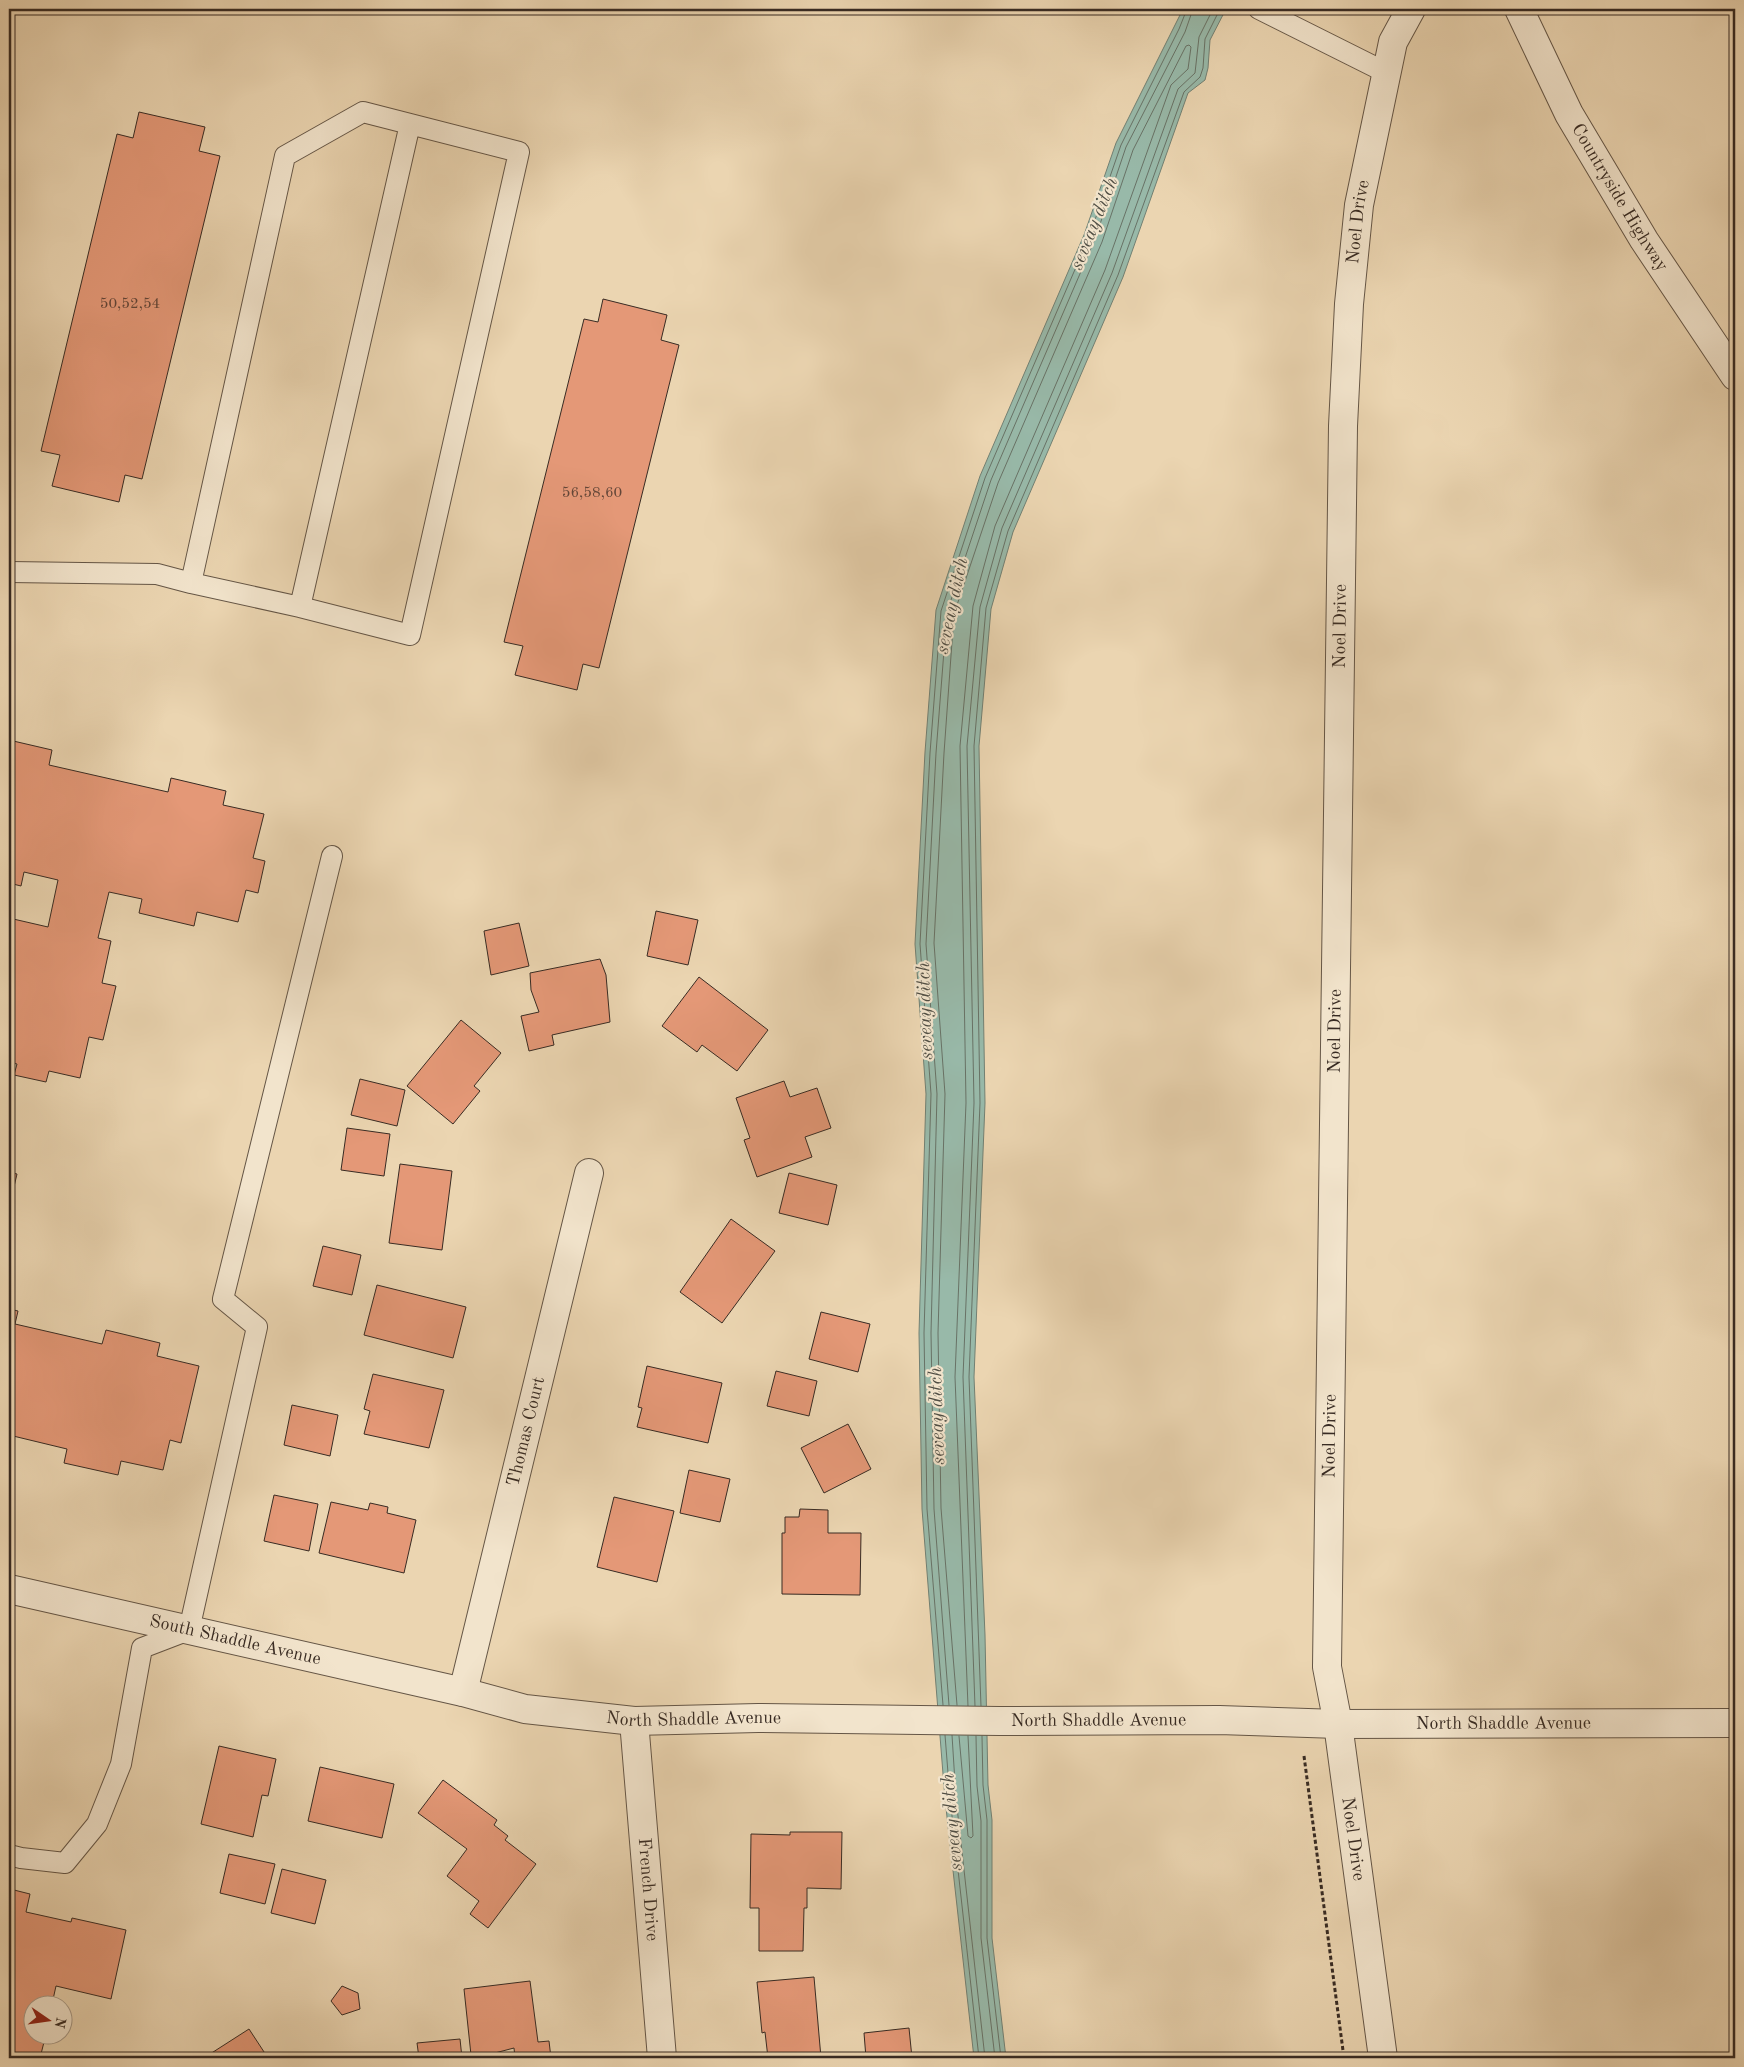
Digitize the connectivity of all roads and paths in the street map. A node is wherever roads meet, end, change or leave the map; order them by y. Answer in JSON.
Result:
{"nodes":[{"id":1,"x":1411,"y":9,"type":"edge"},
{"id":2,"x":1519,"y":9,"type":"edge"},
{"id":3,"x":1261,"y":10,"type":"edge"},
{"id":4,"x":1387,"y":73,"type":"junction"},
{"id":5,"x":410,"y":124,"type":"junction"},
{"id":6,"x":1735,"y":376,"type":"edge"},
{"id":7,"x":9,"y":572,"type":"edge"},
{"id":8,"x":191,"y":583,"type":"junction"},
{"id":9,"x":300,"y":607,"type":"junction"},
{"id":10,"x":332,"y":856,"type":"dead end"},
{"id":11,"x":589,"y":1173,"type":"dead end"},
{"id":12,"x":9,"y":1589,"type":"edge"},
{"id":13,"x":189,"y":1630,"type":"junction"},
{"id":14,"x":463,"y":1692,"type":"junction"},
{"id":15,"x":634,"y":1721,"type":"junction"},
{"id":16,"x":1299,"y":1723,"type":"junction"},
{"id":17,"x":1735,"y":1723,"type":"edge"},
{"id":18,"x":1338,"y":1724,"type":"junction"},
{"id":19,"x":9,"y":1855,"type":"edge"},
{"id":20,"x":662,"y":2058,"type":"edge"},
{"id":21,"x":1344,"y":2058,"type":"edge"},
{"id":22,"x":1383,"y":2058,"type":"edge"}],
"edges":[{"from":1,"to":4,"type":"street","name":"Noel Drive"},
{"from":2,"to":6,"type":"street","name":"Countryside Highway"},
{"from":3,"to":4,"type":"lane"},
{"from":4,"to":18,"type":"street","name":"Noel Drive"},
{"from":5,"to":8,"type":"lane"},
{"from":5,"to":9,"type":"lane"},
{"from":5,"to":9,"type":"lane"},
{"from":7,"to":8,"type":"lane"},
{"from":8,"to":9,"type":"lane"},
{"from":10,"to":13,"type":"lane"},
{"from":11,"to":14,"type":"street","name":"Thomas Court"},
{"from":12,"to":13,"type":"street","name":"South Shaddle Avenue"},
{"from":13,"to":14,"type":"street","name":"South Shaddle Avenue"},
{"from":13,"to":19,"type":"lane"},
{"from":14,"to":15,"type":"street","name":"North Shaddle Avenue"},
{"from":15,"to":16,"type":"street","name":"North Shaddle Avenue"},
{"from":15,"to":20,"type":"street","name":"French Drive"},
{"from":16,"to":18,"type":"street","name":"North Shaddle Avenue"},
{"from":16,"to":21,"type":"path"},
{"from":17,"to":18,"type":"street","name":"North Shaddle Avenue"},
{"from":18,"to":22,"type":"street","name":"Noel Drive"}]}
